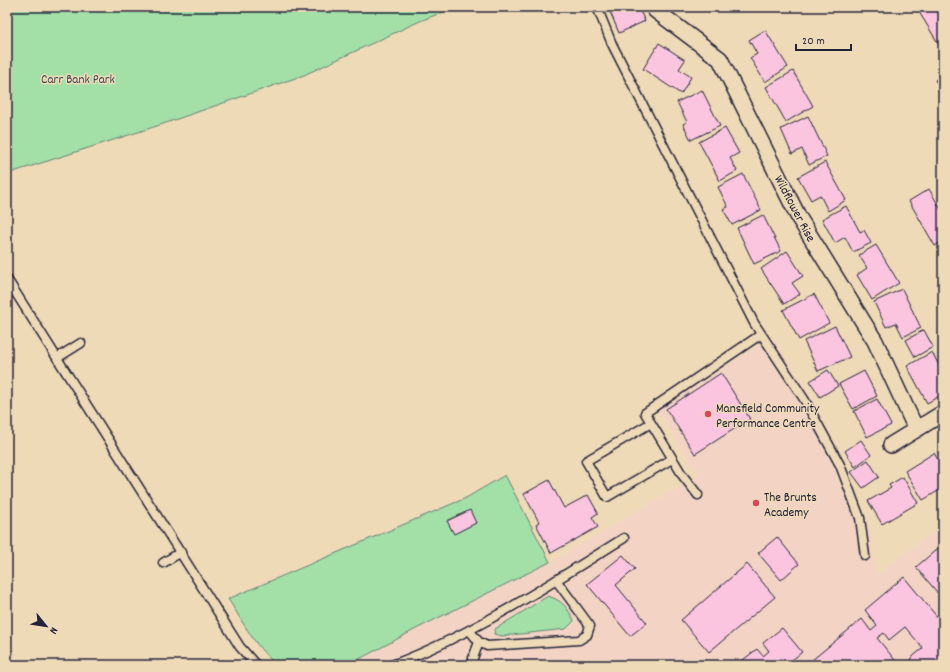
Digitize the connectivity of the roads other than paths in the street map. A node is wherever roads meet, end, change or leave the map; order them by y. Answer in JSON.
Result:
{"nodes":[{"id":1,"x":597,"y":7,"type":"edge"},
{"id":2,"x":654,"y":7,"type":"edge"},
{"id":3,"x":7,"y":279,"type":"edge"},
{"id":4,"x":760,"y":335,"type":"junction"},
{"id":5,"x":81,"y":342,"type":"dead end"},
{"id":6,"x":57,"y":358,"type":"junction"},
{"id":7,"x":943,"y":413,"type":"edge"},
{"id":8,"x":651,"y":423,"type":"junction"},
{"id":9,"x":916,"y":429,"type":"junction"},
{"id":10,"x":891,"y":445,"type":"dead end"},
{"id":11,"x":672,"y":459,"type":"junction"},
{"id":12,"x":698,"y":495,"type":"dead end"},
{"id":13,"x":624,"y":538,"type":"dead end"},
{"id":14,"x":180,"y":552,"type":"junction"},
{"id":15,"x":865,"y":556,"type":"dead end"},
{"id":16,"x":163,"y":563,"type":"dead end"},
{"id":17,"x":556,"y":580,"type":"junction"},
{"id":18,"x":469,"y":630,"type":"junction"},
{"id":19,"x":479,"y":642,"type":"junction"},
{"id":20,"x":256,"y":665,"type":"edge"},
{"id":21,"x":392,"y":665,"type":"edge"},
{"id":22,"x":473,"y":665,"type":"edge"}],
"edges":[{"from":1,"to":4,"type":"lane"},
{"from":2,"to":9,"type":"street","name":"Wildflower Rise"},
{"from":3,"to":6,"type":"lane"},
{"from":4,"to":8,"type":"lane"},
{"from":4,"to":15,"type":"lane"},
{"from":5,"to":6,"type":"lane"},
{"from":6,"to":14,"type":"lane"},
{"from":7,"to":9,"type":"street"},
{"from":8,"to":11,"type":"lane"},
{"from":8,"to":11,"type":"lane"},
{"from":9,"to":10,"type":"street"},
{"from":11,"to":12,"type":"lane"},
{"from":13,"to":17,"type":"lane"},
{"from":14,"to":16,"type":"lane"},
{"from":14,"to":20,"type":"lane"},
{"from":17,"to":18,"type":"lane"},
{"from":17,"to":19,"type":"lane"},
{"from":18,"to":19,"type":"lane"},
{"from":18,"to":21,"type":"lane"},
{"from":19,"to":22,"type":"lane"}]}
